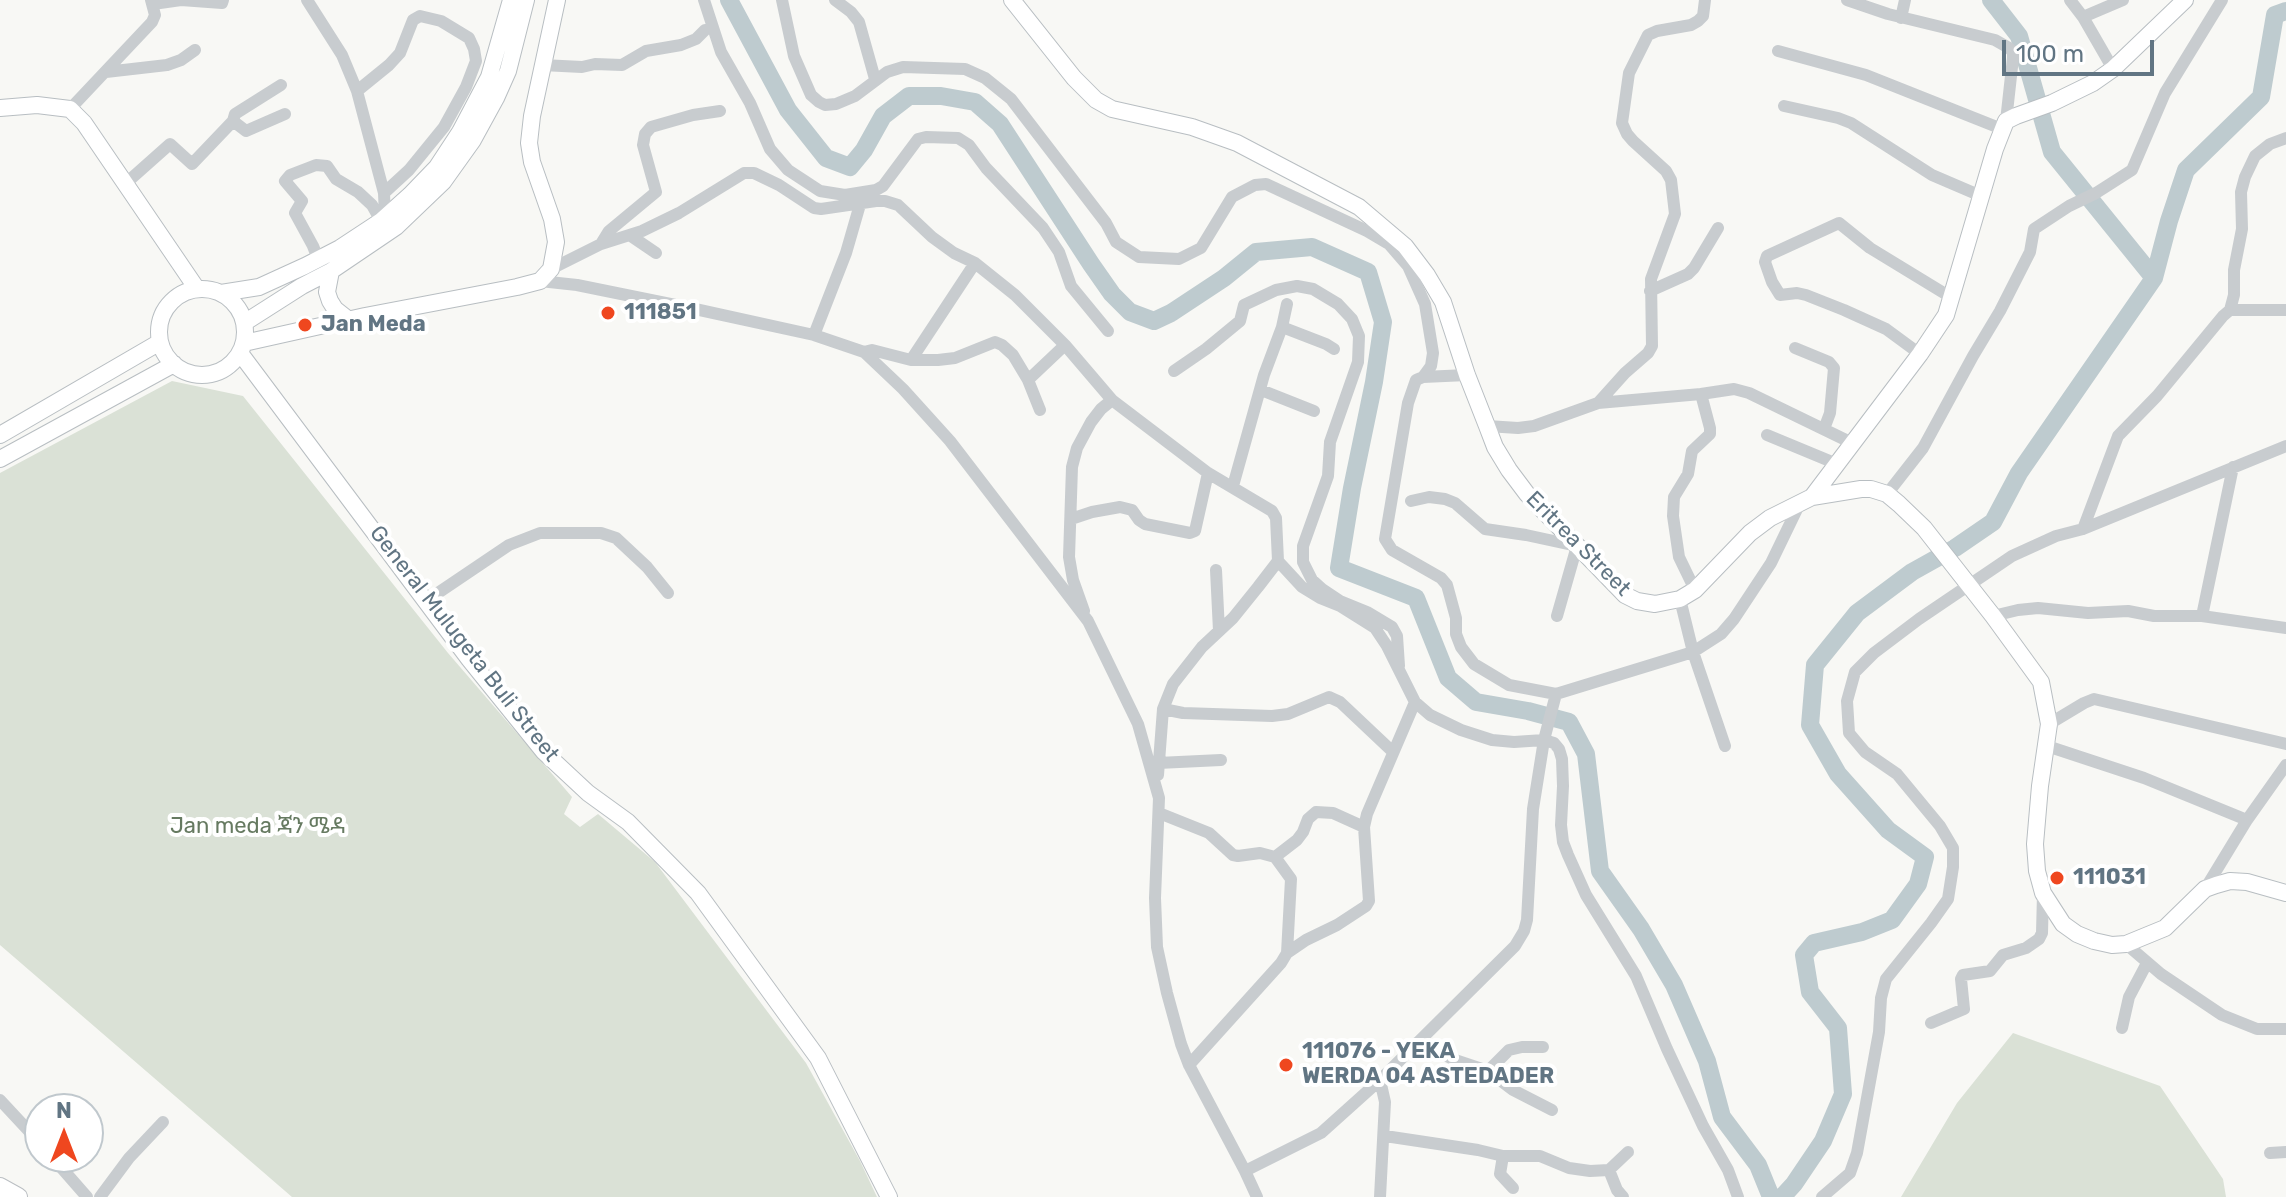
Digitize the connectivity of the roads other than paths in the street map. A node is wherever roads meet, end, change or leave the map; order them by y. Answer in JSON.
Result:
{"nodes":[{"id":1,"x":223,"y":0,"type":"edge"},
{"id":2,"x":307,"y":0,"type":"edge"},
{"id":3,"x":511,"y":0,"type":"edge"},
{"id":4,"x":526,"y":0,"type":"edge"},
{"id":5,"x":557,"y":0,"type":"edge"},
{"id":6,"x":704,"y":0,"type":"edge"},
{"id":7,"x":835,"y":0,"type":"edge"},
{"id":8,"x":1012,"y":0,"type":"edge"},
{"id":9,"x":1705,"y":0,"type":"edge"},
{"id":10,"x":1905,"y":0,"type":"edge"},
{"id":11,"x":2070,"y":0,"type":"edge"},
{"id":12,"x":2123,"y":0,"type":"edge"},
{"id":13,"x":2185,"y":0,"type":"edge"},
{"id":14,"x":2222,"y":0,"type":"edge"},
{"id":15,"x":785,"y":1,"type":"edge"},
{"id":16,"x":1853,"y":1,"type":"edge"},
{"id":17,"x":152,"y":2,"type":"edge"},
{"id":18,"x":2083,"y":17,"type":"junction"},
{"id":19,"x":1901,"y":18,"type":"junction"},
{"id":20,"x":705,"y":30,"type":"dead end"},
{"id":21,"x":195,"y":50,"type":"dead end"},
{"id":22,"x":1778,"y":51,"type":"dead end"},
{"id":23,"x":542,"y":65,"type":"junction"},
{"id":24,"x":2113,"y":69,"type":"junction"},
{"id":25,"x":106,"y":72,"type":"junction"},
{"id":26,"x":875,"y":79,"type":"junction"},
{"id":27,"x":281,"y":85,"type":"dead end"},
{"id":28,"x":357,"y":91,"type":"junction"},
{"id":29,"x":1784,"y":106,"type":"dead end"},
{"id":30,"x":0,"y":108,"type":"edge"},
{"id":31,"x":70,"y":109,"type":"junction"},
{"id":32,"x":720,"y":111,"type":"dead end"},
{"id":33,"x":285,"y":114,"type":"dead end"},
{"id":34,"x":233,"y":121,"type":"junction"},
{"id":35,"x":2004,"y":125,"type":"junction"},
{"id":36,"x":2286,"y":138,"type":"edge"},
{"id":37,"x":125,"y":184,"type":"junction"},
{"id":38,"x":384,"y":193,"type":"junction"},
{"id":39,"x":1981,"y":196,"type":"junction"},
{"id":40,"x":414,"y":201,"type":"junction"},
{"id":41,"x":861,"y":201,"type":"junction"},
{"id":42,"x":383,"y":219,"type":"junction"},
{"id":43,"x":1718,"y":228,"type":"dead end"},
{"id":44,"x":631,"y":236,"type":"junction"},
{"id":45,"x":601,"y":244,"type":"junction"},
{"id":46,"x":656,"y":253,"type":"dead end"},
{"id":47,"x":318,"y":259,"type":"junction"},
{"id":48,"x":975,"y":263,"type":"junction"},
{"id":49,"x":331,"y":271,"type":"junction"},
{"id":50,"x":546,"y":275,"type":"junction"},
{"id":51,"x":197,"y":289,"type":"junction"},
{"id":52,"x":1650,"y":291,"type":"junction"},
{"id":53,"x":221,"y":293,"type":"junction"},
{"id":54,"x":1952,"y":298,"type":"junction"},
{"id":55,"x":1287,"y":304,"type":"dead end"},
{"id":56,"x":2230,"y":310,"type":"junction"},
{"id":57,"x":2286,"y":310,"type":"edge"},
{"id":58,"x":349,"y":320,"type":"junction"},
{"id":59,"x":244,"y":323,"type":"junction"},
{"id":60,"x":1282,"y":327,"type":"junction"},
{"id":61,"x":1108,"y":331,"type":"dead end"},
{"id":62,"x":814,"y":335,"type":"junction"},
{"id":63,"x":160,"y":342,"type":"junction"},
{"id":64,"x":1065,"y":345,"type":"junction"},
{"id":65,"x":242,"y":348,"type":"junction"},
{"id":66,"x":1795,"y":348,"type":"dead end"},
{"id":67,"x":1334,"y":349,"type":"dead end"},
{"id":68,"x":864,"y":352,"type":"junction"},
{"id":69,"x":1920,"y":354,"type":"junction"},
{"id":70,"x":911,"y":360,"type":"junction"},
{"id":71,"x":174,"y":364,"type":"junction"},
{"id":72,"x":1174,"y":371,"type":"dead end"},
{"id":73,"x":1427,"y":371,"type":"junction"},
{"id":74,"x":1467,"y":375,"type":"junction"},
{"id":75,"x":1028,"y":380,"type":"junction"},
{"id":76,"x":1261,"y":390,"type":"junction"},
{"id":77,"x":1701,"y":394,"type":"junction"},
{"id":78,"x":1112,"y":400,"type":"junction"},
{"id":79,"x":1598,"y":403,"type":"junction"},
{"id":80,"x":46,"y":410,"type":"junction"},
{"id":81,"x":1040,"y":410,"type":"dead end"},
{"id":82,"x":1314,"y":411,"type":"dead end"},
{"id":83,"x":1487,"y":426,"type":"junction"},
{"id":84,"x":58,"y":427,"type":"junction"},
{"id":85,"x":1824,"y":429,"type":"junction"},
{"id":86,"x":0,"y":435,"type":"edge"},
{"id":87,"x":1767,"y":435,"type":"dead end"},
{"id":88,"x":1852,"y":443,"type":"junction"},
{"id":89,"x":2286,"y":446,"type":"edge"},
{"id":90,"x":0,"y":459,"type":"edge"},
{"id":91,"x":1837,"y":464,"type":"junction"},
{"id":92,"x":2233,"y":467,"type":"junction"},
{"id":93,"x":1208,"y":473,"type":"junction"},
{"id":94,"x":1233,"y":486,"type":"junction"},
{"id":95,"x":1887,"y":494,"type":"junction"},
{"id":96,"x":1806,"y":499,"type":"junction"},
{"id":97,"x":1411,"y":501,"type":"dead end"},
{"id":98,"x":1071,"y":519,"type":"junction"},
{"id":99,"x":2083,"y":529,"type":"junction"},
{"id":100,"x":1577,"y":546,"type":"junction"},
{"id":101,"x":1278,"y":561,"type":"junction"},
{"id":102,"x":1216,"y":570,"type":"dead end"},
{"id":103,"x":1968,"y":585,"type":"junction"},
{"id":104,"x":668,"y":593,"type":"dead end"},
{"id":105,"x":1688,"y":594,"type":"junction"},
{"id":106,"x":426,"y":601,"type":"junction"},
{"id":107,"x":1557,"y":616,"type":"dead end"},
{"id":108,"x":1993,"y":616,"type":"junction"},
{"id":109,"x":2202,"y":616,"type":"junction"},
{"id":110,"x":1088,"y":621,"type":"junction"},
{"id":111,"x":2286,"y":628,"type":"edge"},
{"id":112,"x":1219,"y":631,"type":"junction"},
{"id":113,"x":1693,"y":652,"type":"junction"},
{"id":114,"x":1399,"y":673,"type":"junction"},
{"id":115,"x":1555,"y":697,"type":"junction"},
{"id":116,"x":1415,"y":702,"type":"junction"},
{"id":117,"x":1163,"y":709,"type":"junction"},
{"id":118,"x":2049,"y":724,"type":"junction"},
{"id":119,"x":1544,"y":740,"type":"junction"},
{"id":120,"x":2286,"y":744,"type":"edge"},
{"id":121,"x":1725,"y":746,"type":"dead end"},
{"id":122,"x":2047,"y":746,"type":"junction"},
{"id":123,"x":1393,"y":752,"type":"junction"},
{"id":124,"x":1221,"y":760,"type":"dead end"},
{"id":125,"x":1158,"y":763,"type":"junction"},
{"id":126,"x":2286,"y":765,"type":"edge"},
{"id":127,"x":1159,"y":798,"type":"junction"},
{"id":128,"x":1159,"y":813,"type":"junction"},
{"id":129,"x":2247,"y":820,"type":"junction"},
{"id":130,"x":1364,"y":827,"type":"junction"},
{"id":131,"x":1275,"y":857,"type":"junction"},
{"id":132,"x":2205,"y":889,"type":"junction"},
{"id":133,"x":2043,"y":893,"type":"junction"},
{"id":134,"x":2286,"y":893,"type":"edge"},
{"id":135,"x":2126,"y":944,"type":"junction"},
{"id":136,"x":1287,"y":953,"type":"junction"},
{"id":137,"x":2147,"y":963,"type":"junction"},
{"id":138,"x":1931,"y":1023,"type":"dead end"},
{"id":139,"x":2122,"y":1028,"type":"dead end"},
{"id":140,"x":2286,"y":1029,"type":"edge"},
{"id":141,"x":1418,"y":1042,"type":"junction"},
{"id":142,"x":1543,"y":1047,"type":"dead end"},
{"id":143,"x":1189,"y":1065,"type":"junction"},
{"id":144,"x":1488,"y":1071,"type":"junction"},
{"id":145,"x":1380,"y":1080,"type":"junction"},
{"id":146,"x":0,"y":1100,"type":"edge"},
{"id":147,"x":1552,"y":1110,"type":"dead end"},
{"id":148,"x":163,"y":1122,"type":"dead end"},
{"id":149,"x":24,"y":1126,"type":"edge"},
{"id":150,"x":1385,"y":1136,"type":"junction"},
{"id":151,"x":1628,"y":1152,"type":"dead end"},
{"id":152,"x":2286,"y":1152,"type":"edge"},
{"id":153,"x":2270,"y":1153,"type":"dead end"},
{"id":154,"x":1503,"y":1156,"type":"junction"},
{"id":155,"x":1609,"y":1170,"type":"junction"},
{"id":156,"x":1245,"y":1171,"type":"junction"},
{"id":157,"x":66,"y":1173,"type":"edge"},
{"id":158,"x":0,"y":1187,"type":"edge"},
{"id":159,"x":1513,"y":1188,"type":"dead end"},
{"id":160,"x":18,"y":1197,"type":"edge"},
{"id":161,"x":87,"y":1197,"type":"edge"},
{"id":162,"x":100,"y":1197,"type":"edge"},
{"id":163,"x":889,"y":1197,"type":"edge"},
{"id":164,"x":1257,"y":1197,"type":"edge"},
{"id":165,"x":1380,"y":1197,"type":"edge"},
{"id":166,"x":1623,"y":1197,"type":"edge"},
{"id":167,"x":1738,"y":1197,"type":"edge"},
{"id":168,"x":1822,"y":1197,"type":"edge"}],
"edges":[{"from":1,"to":17,"type":"street"},
{"from":2,"to":28,"type":"street"},
{"from":3,"to":40,"type":"main road"},
{"from":4,"to":40,"type":"main road"},
{"from":5,"to":23,"type":"main road"},
{"from":6,"to":61,"type":"street"},
{"from":7,"to":26,"type":"street"},
{"from":8,"to":74,"type":"main road","name":"Eritrea Street"},
{"from":9,"to":52,"type":"street"},
{"from":10,"to":19,"type":"street"},
{"from":11,"to":18,"type":"street"},
{"from":12,"to":18,"type":"street"},
{"from":13,"to":24,"type":"main road"},
{"from":14,"to":95,"type":"street"},
{"from":15,"to":26,"type":"street"},
{"from":16,"to":19,"type":"street"},
{"from":17,"to":25,"type":"street"},
{"from":18,"to":24,"type":"street"},
{"from":19,"to":35,"type":"street"},
{"from":20,"to":23,"type":"street"},
{"from":21,"to":25,"type":"street"},
{"from":22,"to":35,"type":"street"},
{"from":23,"to":50,"type":"main road"},
{"from":24,"to":35,"type":"main road"},
{"from":25,"to":31,"type":"street"},
{"from":26,"to":73,"type":"street"},
{"from":27,"to":34,"type":"street"},
{"from":28,"to":38,"type":"street"},
{"from":28,"to":38,"type":"street"},
{"from":29,"to":39,"type":"street"},
{"from":30,"to":31,"type":"main road"},
{"from":31,"to":37,"type":"main road"},
{"from":32,"to":45,"type":"street"},
{"from":33,"to":34,"type":"street"},
{"from":34,"to":37,"type":"street"},
{"from":35,"to":39,"type":"main road"},
{"from":36,"to":56,"type":"street"},
{"from":37,"to":51,"type":"main road"},
{"from":38,"to":42,"type":"street"},
{"from":39,"to":54,"type":"main road"},
{"from":40,"to":42,"type":"main road"},
{"from":40,"to":49,"type":"main road"},
{"from":41,"to":44,"type":"street"},
{"from":41,"to":48,"type":"street"},
{"from":41,"to":62,"type":"street"},
{"from":42,"to":47,"type":"main road"},
{"from":42,"to":47,"type":"street"},
{"from":43,"to":52,"type":"street"},
{"from":44,"to":45,"type":"street"},
{"from":44,"to":46,"type":"street"},
{"from":45,"to":50,"type":"street"},
{"from":47,"to":53,"type":"main road"},
{"from":48,"to":64,"type":"street"},
{"from":48,"to":70,"type":"street"},
{"from":49,"to":58,"type":"main road"},
{"from":49,"to":59,"type":"main road"},
{"from":50,"to":58,"type":"main road"},
{"from":50,"to":62,"type":"street"},
{"from":51,"to":53,"type":"main road"},
{"from":51,"to":63,"type":"main road"},
{"from":52,"to":79,"type":"street"},
{"from":53,"to":59,"type":"main road"},
{"from":54,"to":69,"type":"main road"},
{"from":54,"to":69,"type":"street"},
{"from":55,"to":60,"type":"street"},
{"from":56,"to":57,"type":"street"},
{"from":56,"to":99,"type":"street"},
{"from":58,"to":65,"type":"main road"},
{"from":59,"to":65,"type":"main road"},
{"from":60,"to":67,"type":"street"},
{"from":60,"to":76,"type":"street"},
{"from":62,"to":68,"type":"street"},
{"from":63,"to":71,"type":"main road"},
{"from":63,"to":80,"type":"main road"},
{"from":64,"to":75,"type":"street"},
{"from":64,"to":78,"type":"street"},
{"from":65,"to":71,"type":"main road"},
{"from":65,"to":106,"type":"main road","name":"General Mulugeta Buli Street"},
{"from":66,"to":85,"type":"street"},
{"from":68,"to":70,"type":"street"},
{"from":68,"to":110,"type":"street"},
{"from":69,"to":88,"type":"main road"},
{"from":70,"to":75,"type":"street"},
{"from":71,"to":84,"type":"main road"},
{"from":72,"to":114,"type":"street"},
{"from":73,"to":74,"type":"street"},
{"from":73,"to":115,"type":"street"},
{"from":74,"to":83,"type":"main road","name":"Eritrea Street"},
{"from":75,"to":81,"type":"street"},
{"from":76,"to":82,"type":"street"},
{"from":76,"to":94,"type":"street"},
{"from":77,"to":79,"type":"street"},
{"from":77,"to":85,"type":"street"},
{"from":77,"to":105,"type":"street"},
{"from":78,"to":93,"type":"street"},
{"from":78,"to":98,"type":"street"},
{"from":79,"to":83,"type":"street"},
{"from":80,"to":84,"type":"main road"},
{"from":80,"to":86,"type":"main road"},
{"from":83,"to":100,"type":"main road","name":"Eritrea Street"},
{"from":84,"to":90,"type":"main road"},
{"from":85,"to":88,"type":"street"},
{"from":87,"to":91,"type":"street"},
{"from":88,"to":91,"type":"main road"},
{"from":89,"to":92,"type":"street"},
{"from":91,"to":96,"type":"main road"},
{"from":92,"to":99,"type":"street"},
{"from":92,"to":109,"type":"street"},
{"from":93,"to":94,"type":"street"},
{"from":93,"to":98,"type":"street"},
{"from":94,"to":101,"type":"street"},
{"from":95,"to":96,"type":"main road"},
{"from":95,"to":103,"type":"main road"},
{"from":96,"to":105,"type":"main road"},
{"from":96,"to":113,"type":"street"},
{"from":97,"to":100,"type":"street"},
{"from":98,"to":110,"type":"street"},
{"from":99,"to":103,"type":"street"},
{"from":100,"to":105,"type":"main road","name":"Eritrea Street"},
{"from":100,"to":107,"type":"street"},
{"from":101,"to":112,"type":"street"},
{"from":101,"to":114,"type":"street"},
{"from":102,"to":112,"type":"street"},
{"from":103,"to":108,"type":"main road"},
{"from":103,"to":168,"type":"street"},
{"from":104,"to":106,"type":"street"},
{"from":105,"to":113,"type":"street"},
{"from":106,"to":163,"type":"main road","name":"General Mulugeta Buli Street"},
{"from":108,"to":109,"type":"street"},
{"from":108,"to":118,"type":"main road"},
{"from":109,"to":111,"type":"street"},
{"from":110,"to":127,"type":"street"},
{"from":112,"to":117,"type":"street"},
{"from":113,"to":115,"type":"street"},
{"from":113,"to":121,"type":"street"},
{"from":114,"to":116,"type":"street"},
{"from":115,"to":119,"type":"street"},
{"from":116,"to":119,"type":"street"},
{"from":116,"to":123,"type":"street"},
{"from":117,"to":123,"type":"street"},
{"from":117,"to":125,"type":"street"},
{"from":118,"to":120,"type":"street"},
{"from":118,"to":122,"type":"main road"},
{"from":119,"to":141,"type":"street"},
{"from":119,"to":167,"type":"street"},
{"from":122,"to":129,"type":"street"},
{"from":122,"to":133,"type":"main road"},
{"from":123,"to":130,"type":"street"},
{"from":124,"to":125,"type":"street"},
{"from":125,"to":127,"type":"street"},
{"from":126,"to":129,"type":"street"},
{"from":127,"to":128,"type":"street"},
{"from":128,"to":131,"type":"street"},
{"from":128,"to":143,"type":"street"},
{"from":129,"to":132,"type":"street"},
{"from":130,"to":131,"type":"street"},
{"from":130,"to":136,"type":"street"},
{"from":131,"to":136,"type":"street"},
{"from":132,"to":134,"type":"main road"},
{"from":132,"to":135,"type":"main road"},
{"from":133,"to":135,"type":"main road"},
{"from":133,"to":138,"type":"street"},
{"from":135,"to":137,"type":"street"},
{"from":136,"to":143,"type":"street"},
{"from":137,"to":139,"type":"street"},
{"from":137,"to":140,"type":"street"},
{"from":141,"to":144,"type":"street"},
{"from":141,"to":145,"type":"street"},
{"from":142,"to":144,"type":"street"},
{"from":143,"to":156,"type":"street"},
{"from":144,"to":147,"type":"street"},
{"from":145,"to":150,"type":"street"},
{"from":145,"to":156,"type":"street"},
{"from":146,"to":149,"type":"street"},
{"from":148,"to":162,"type":"street"},
{"from":150,"to":154,"type":"street"},
{"from":150,"to":165,"type":"street"},
{"from":151,"to":155,"type":"street"},
{"from":152,"to":153,"type":"street"},
{"from":154,"to":155,"type":"street"},
{"from":154,"to":159,"type":"street"},
{"from":155,"to":166,"type":"street"},
{"from":156,"to":164,"type":"street"},
{"from":157,"to":161,"type":"street"},
{"from":158,"to":160,"type":"main road"}]}
